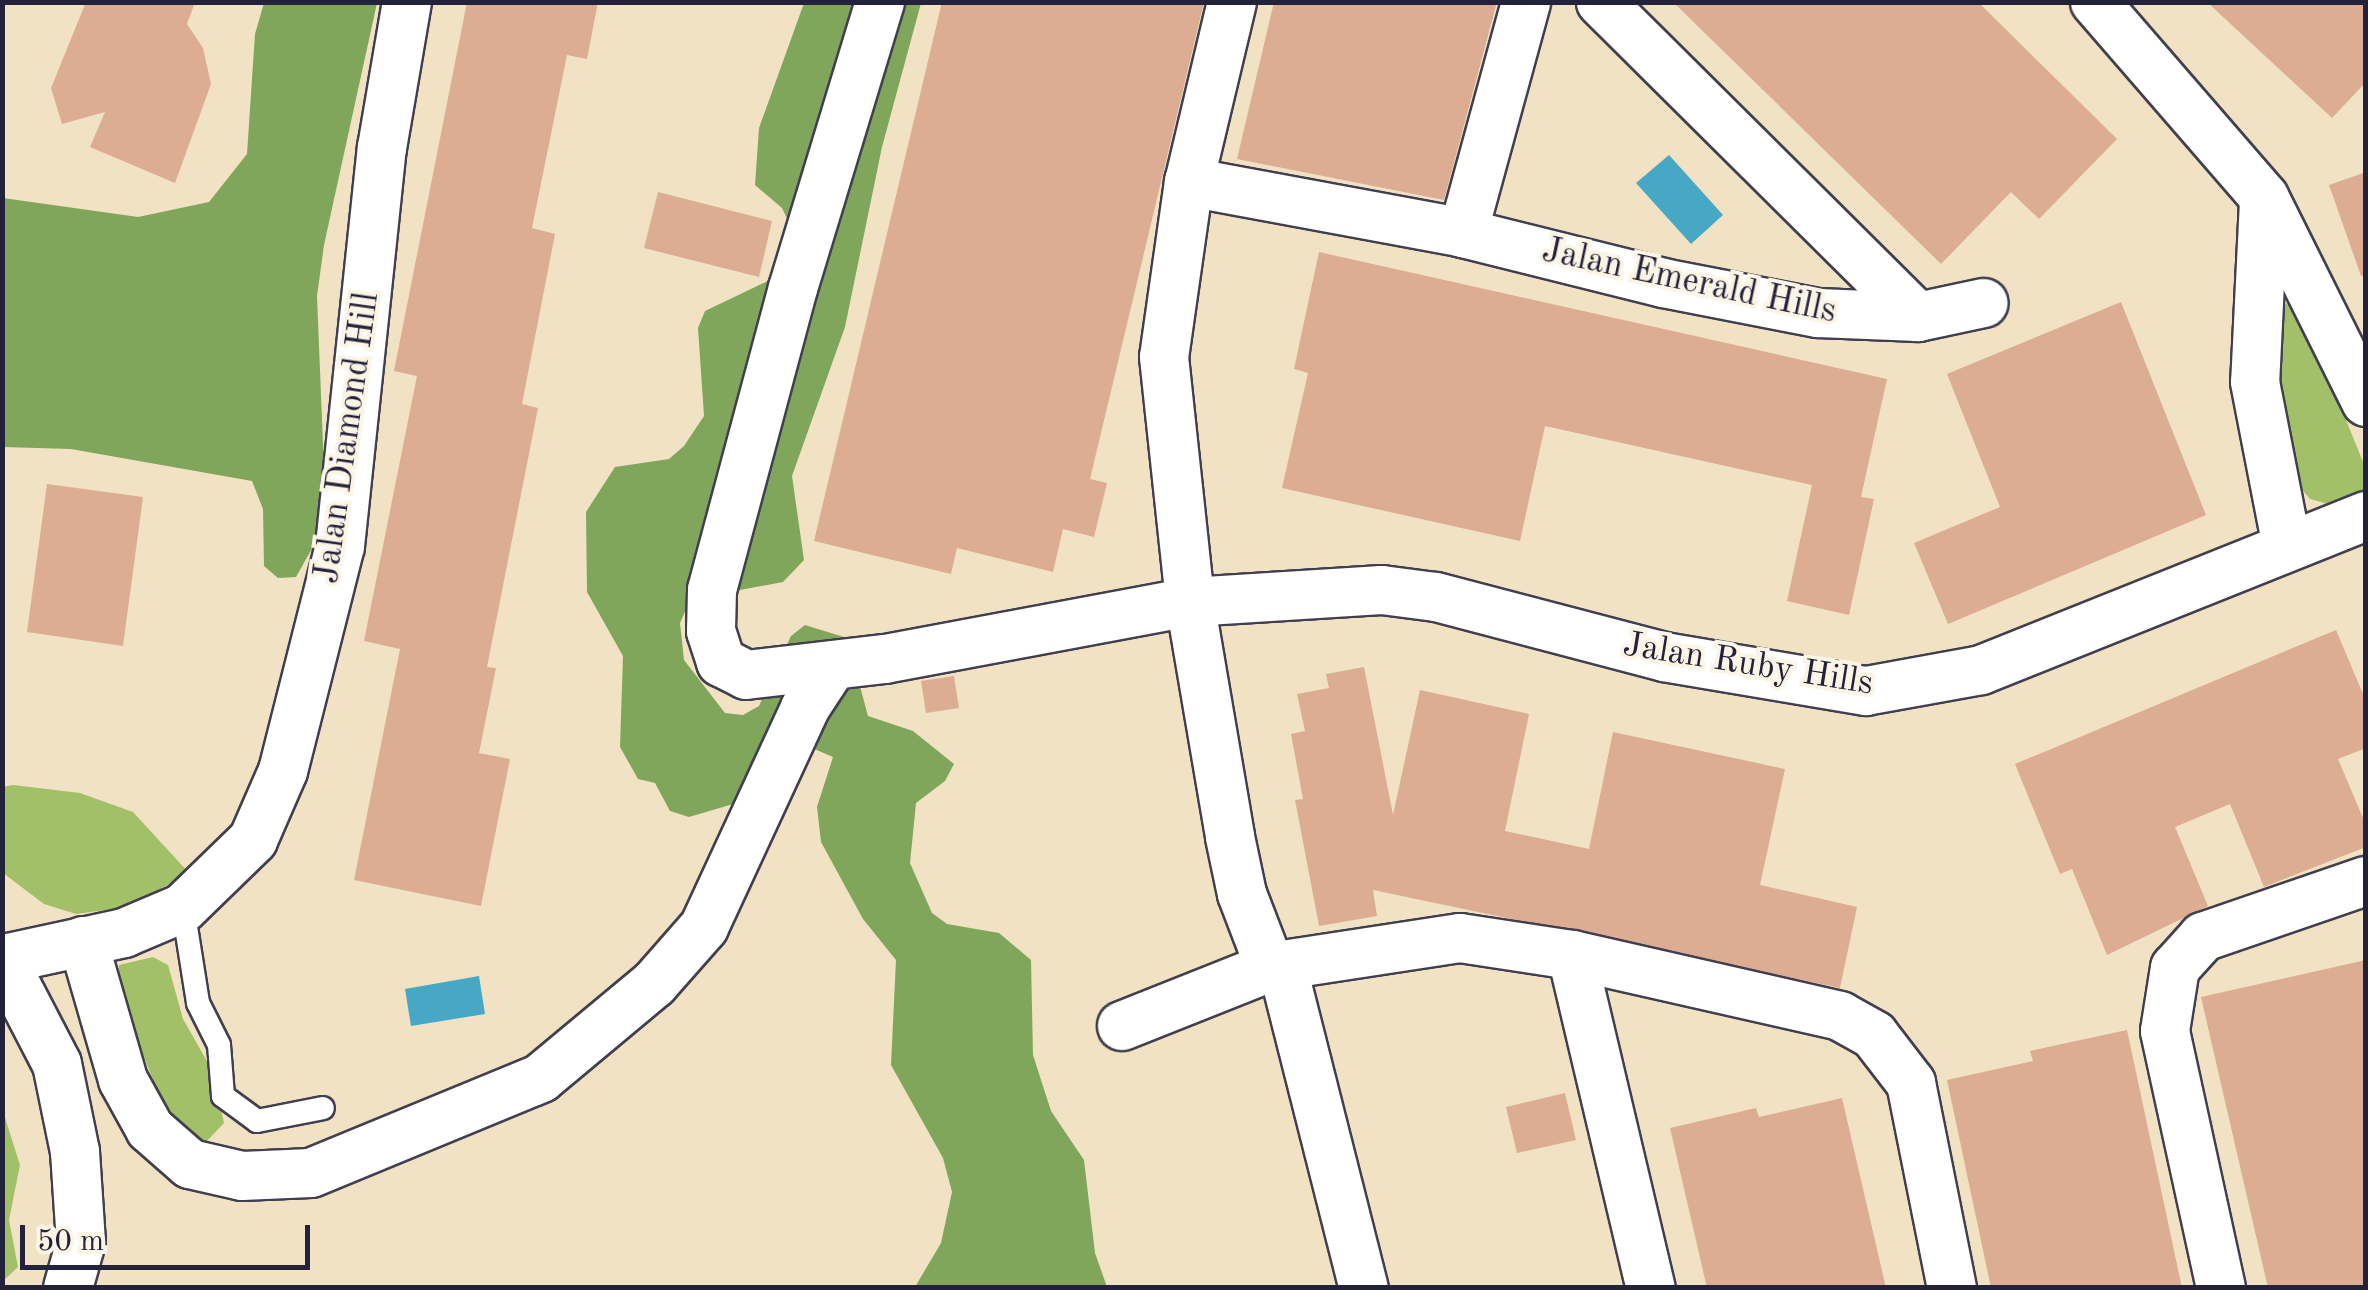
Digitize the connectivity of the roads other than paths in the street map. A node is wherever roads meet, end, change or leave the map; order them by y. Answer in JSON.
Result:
{"nodes":[{"id":1,"x":407,"y":2,"type":"edge"},
{"id":2,"x":880,"y":2,"type":"edge"},
{"id":3,"x":1232,"y":2,"type":"edge"},
{"id":4,"x":1526,"y":2,"type":"edge"},
{"id":5,"x":1602,"y":2,"type":"edge"},
{"id":6,"x":2094,"y":2,"type":"edge"},
{"id":7,"x":1189,"y":182,"type":"junction"},
{"id":8,"x":2264,"y":198,"type":"junction"},
{"id":9,"x":1462,"y":232,"type":"junction"},
{"id":10,"x":1984,"y":303,"type":"dead end"},
{"id":11,"x":1918,"y":317,"type":"junction"},
{"id":12,"x":2366,"y":402,"type":"edge"},
{"id":13,"x":2366,"y":516,"type":"edge"},
{"id":14,"x":2287,"y":546,"type":"junction"},
{"id":15,"x":1190,"y":602,"type":"junction"},
{"id":16,"x":833,"y":666,"type":"junction"},
{"id":17,"x":2366,"y":881,"type":"edge"},
{"id":18,"x":183,"y":908,"type":"junction"},
{"id":19,"x":82,"y":941,"type":"junction"},
{"id":20,"x":1572,"y":956,"type":"junction"},
{"id":21,"x":3,"y":958,"type":"edge"},
{"id":22,"x":1276,"y":968,"type":"junction"},
{"id":23,"x":1122,"y":1026,"type":"dead end"},
{"id":24,"x":323,"y":1108,"type":"dead end"},
{"id":25,"x":68,"y":1288,"type":"edge"},
{"id":26,"x":1364,"y":1288,"type":"edge"},
{"id":27,"x":1651,"y":1288,"type":"edge"},
{"id":28,"x":1952,"y":1288,"type":"edge"},
{"id":29,"x":2221,"y":1288,"type":"edge"}],
"edges":[{"from":1,"to":18,"type":"street","name":"Jalan Diamond Hill"},
{"from":2,"to":16,"type":"street"},
{"from":3,"to":7,"type":"street"},
{"from":4,"to":9,"type":"street"},
{"from":5,"to":11,"type":"street","name":"Jalan Emerald Hills"},
{"from":6,"to":8,"type":"street"},
{"from":7,"to":9,"type":"street","name":"Jalan Emerald Hills"},
{"from":7,"to":15,"type":"street"},
{"from":8,"to":12,"type":"street"},
{"from":8,"to":14,"type":"street"},
{"from":9,"to":11,"type":"street","name":"Jalan Emerald Hills"},
{"from":10,"to":11,"type":"street","name":"Jalan Emerald Hills"},
{"from":13,"to":14,"type":"street","name":"Jalan Ruby Hills"},
{"from":14,"to":15,"type":"street","name":"Jalan Ruby Hills"},
{"from":15,"to":16,"type":"street"},
{"from":15,"to":22,"type":"street"},
{"from":16,"to":19,"type":"street"},
{"from":17,"to":29,"type":"street"},
{"from":18,"to":19,"type":"street"},
{"from":18,"to":24,"type":"lane"},
{"from":19,"to":21,"type":"street"},
{"from":20,"to":22,"type":"street"},
{"from":20,"to":27,"type":"street"},
{"from":20,"to":28,"type":"street"},
{"from":21,"to":25,"type":"street"},
{"from":22,"to":23,"type":"street"},
{"from":22,"to":26,"type":"street"}]}
